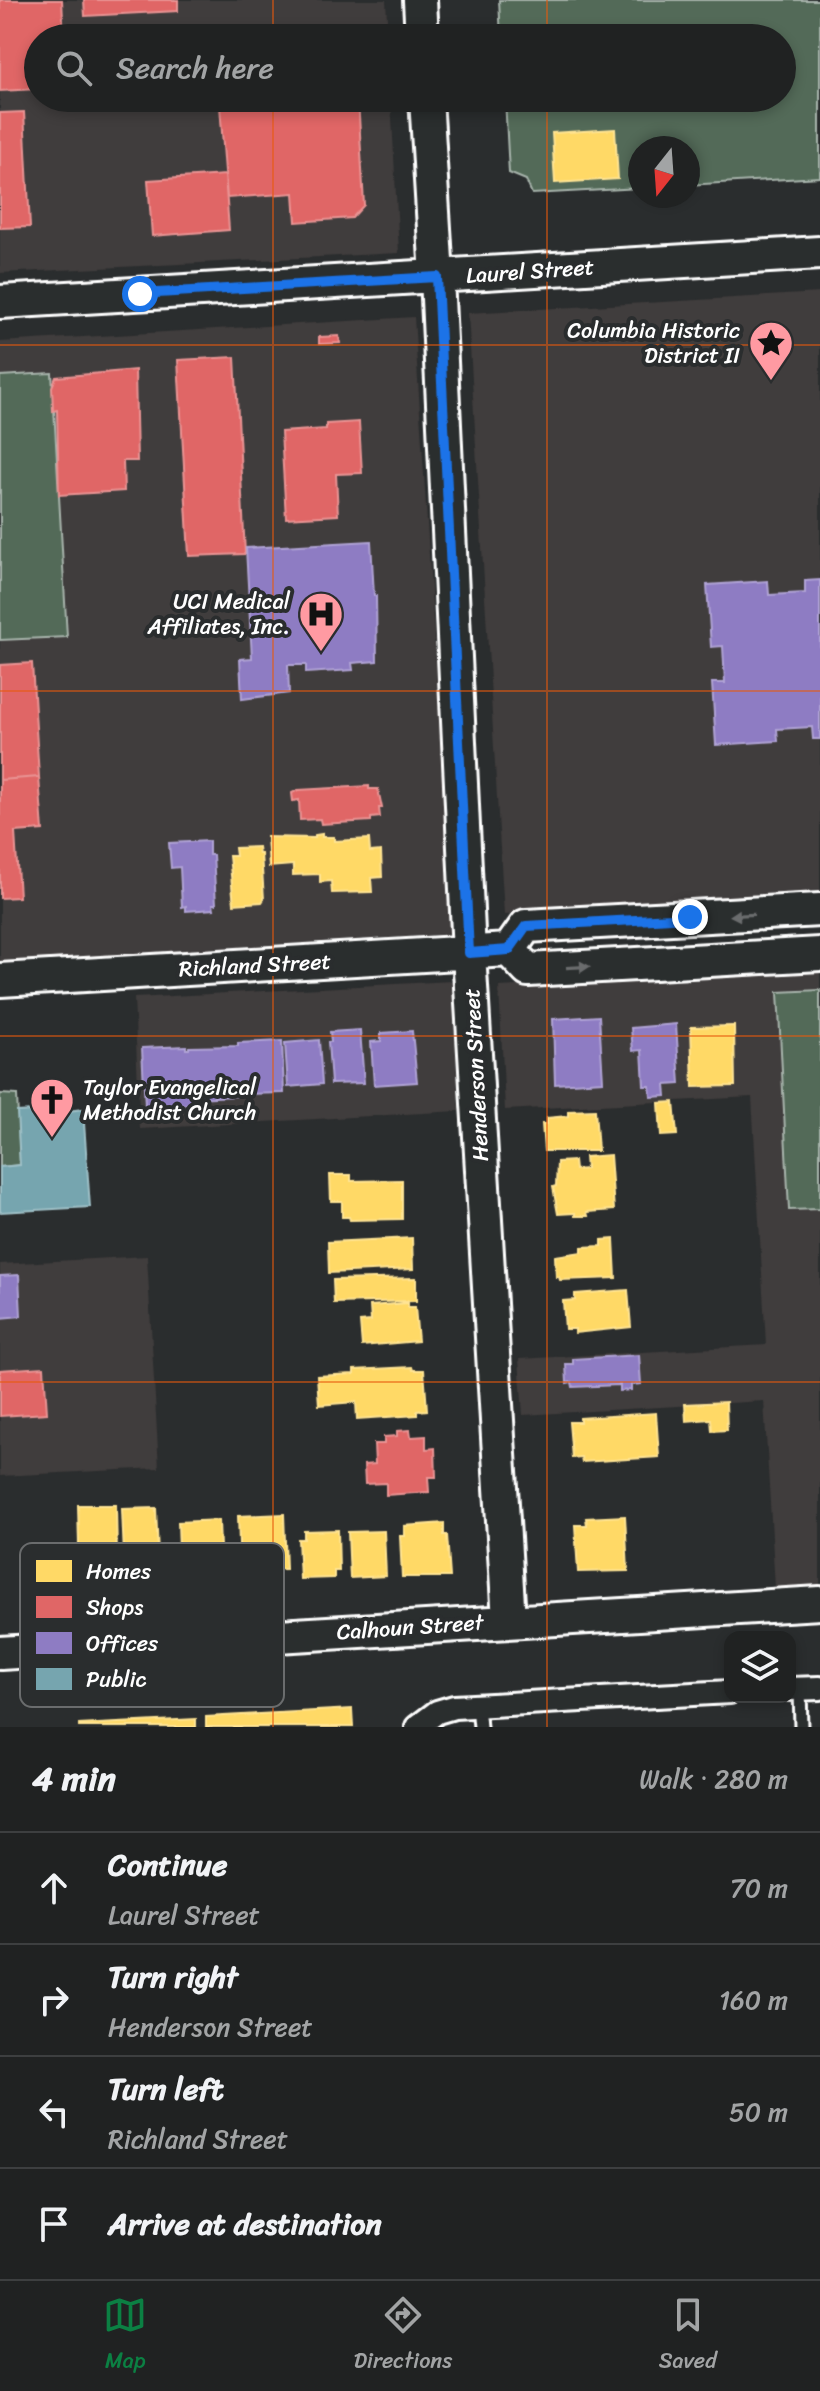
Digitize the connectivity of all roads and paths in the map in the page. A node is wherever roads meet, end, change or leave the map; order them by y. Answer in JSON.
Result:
{"nodes":[{"id":1,"x":420,"y":0,"type":"edge"},
{"id":2,"x":421,"y":24,"type":"edge"},
{"id":3,"x":427,"y":112,"type":"edge"},
{"id":4,"x":820,"y":253,"type":"edge"},
{"id":5,"x":437,"y":277,"type":"junction"},
{"id":6,"x":0,"y":302,"type":"edge"},
{"id":7,"x":820,"y":910,"type":"edge"},
{"id":8,"x":690,"y":917,"type":"junction"},
{"id":9,"x":509,"y":950,"type":"junction"},
{"id":10,"x":469,"y":953,"type":"junction"},
{"id":11,"x":820,"y":954,"type":"edge"},
{"id":12,"x":694,"y":961,"type":"junction"},
{"id":13,"x":0,"y":980,"type":"edge"},
{"id":14,"x":820,"y":1603,"type":"edge"},
{"id":15,"x":509,"y":1621,"type":"junction"},
{"id":16,"x":284,"y":1635,"type":"edge"},
{"id":17,"x":20,"y":1652,"type":"edge"},
{"id":18,"x":0,"y":1653,"type":"edge"},
{"id":19,"x":803,"y":1688,"type":"edge"},
{"id":20,"x":724,"y":1693,"type":"edge"},
{"id":21,"x":479,"y":1717,"type":"edge"},
{"id":22,"x":417,"y":1727,"type":"edge"},
{"id":23,"x":801,"y":1727,"type":"edge"}],
"edges":[{"from":1,"to":2,"type":"street"},
{"from":3,"to":5,"type":"street","name":"Henderson Street"},
{"from":4,"to":5,"type":"street","name":"Laurel Street"},
{"from":5,"to":6,"type":"street","name":"Laurel Street"},
{"from":5,"to":10,"type":"street","name":"Henderson Street"},
{"from":7,"to":8,"type":"street","one_way":true},
{"from":8,"to":9,"type":"street"},
{"from":8,"to":12,"type":"street"},
{"from":9,"to":10,"type":"street","name":"Richland Street"},
{"from":9,"to":12,"type":"street","one_way":true},
{"from":10,"to":13,"type":"street","name":"Richland Street"},
{"from":10,"to":15,"type":"street","name":"Henderson Street"},
{"from":11,"to":12,"type":"street"},
{"from":14,"to":15,"type":"street","name":"Calhoun Street"},
{"from":15,"to":16,"type":"street","name":"Calhoun Street"},
{"from":17,"to":18,"type":"street","name":"Calhoun Street"},
{"from":19,"to":23,"type":"lane"},
{"from":20,"to":21,"type":"street"},
{"from":21,"to":22,"type":"street"}]}
